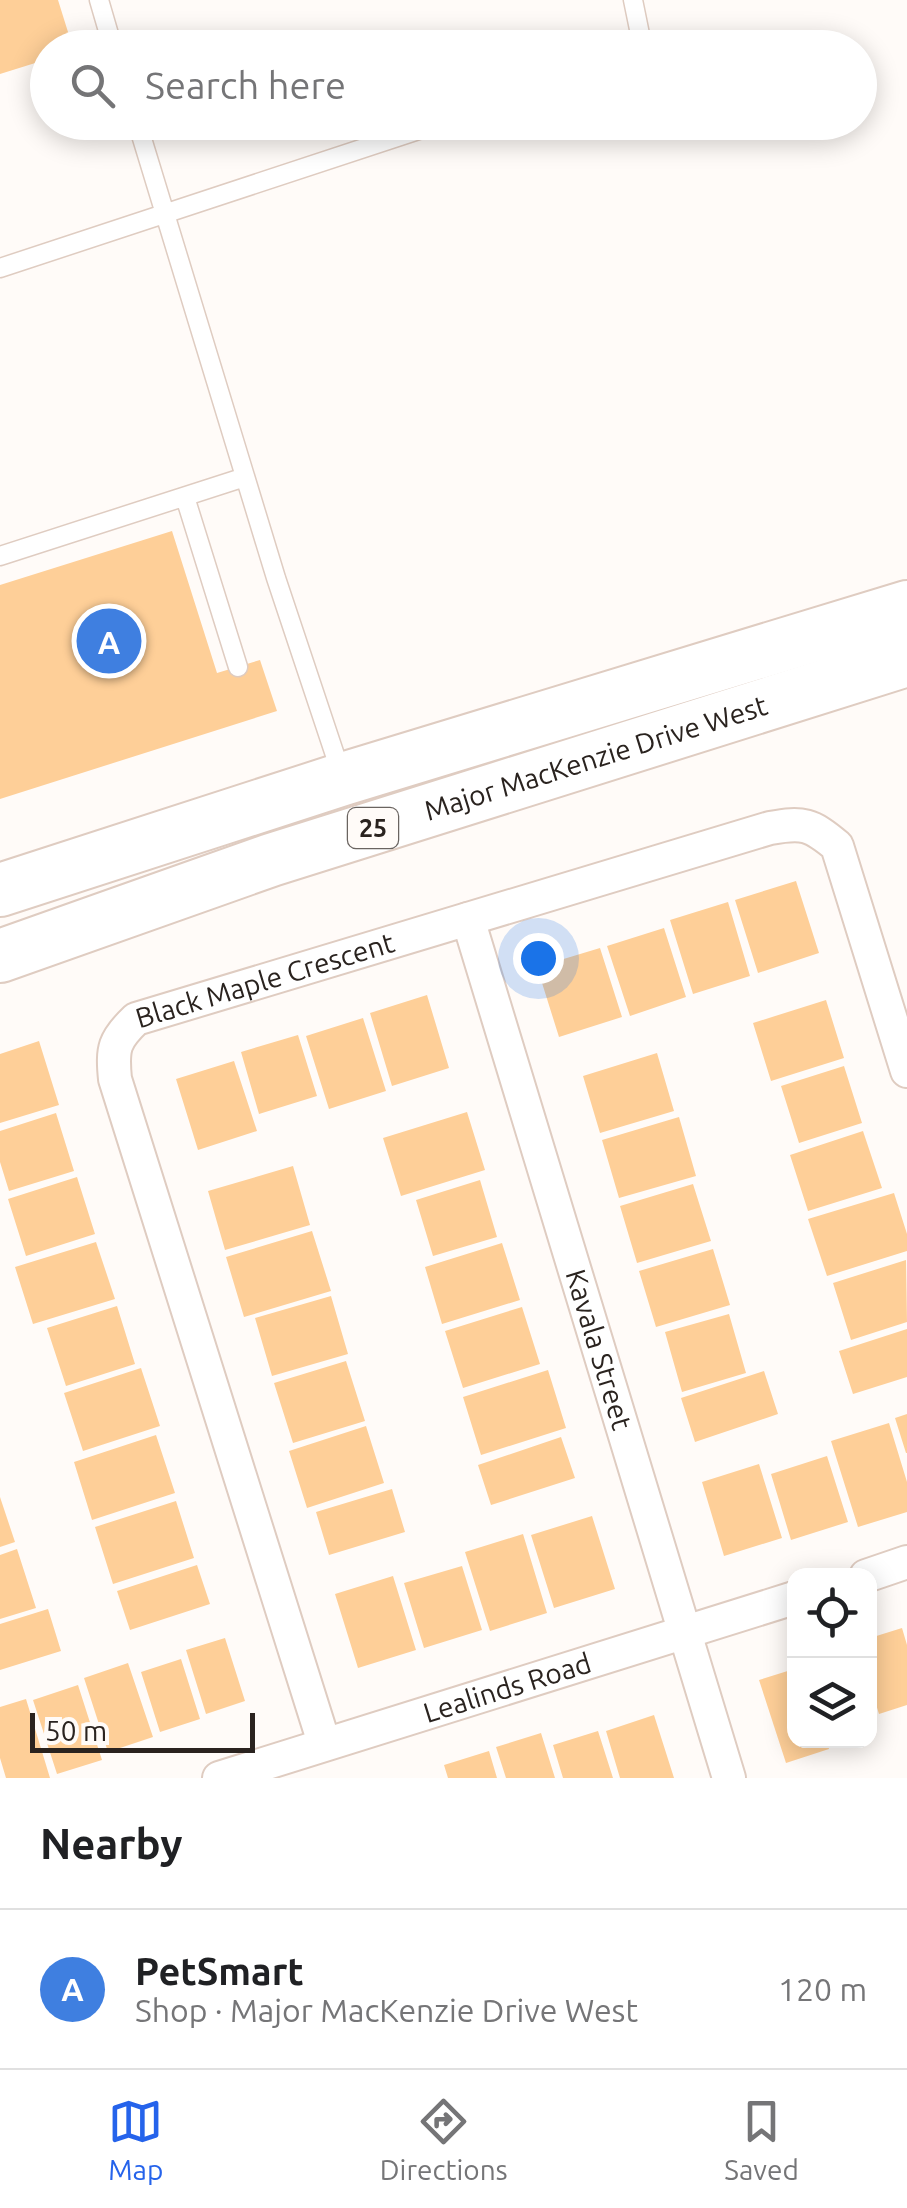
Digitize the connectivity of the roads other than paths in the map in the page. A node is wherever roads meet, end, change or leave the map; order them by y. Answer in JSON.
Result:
{"nodes":[{"id":1,"x":98,"y":0,"type":"edge"},
{"id":2,"x":633,"y":0,"type":"edge"},
{"id":3,"x":107,"y":30,"type":"edge"},
{"id":4,"x":639,"y":30,"type":"edge"},
{"id":5,"x":143,"y":140,"type":"edge"},
{"id":6,"x":387,"y":140,"type":"edge"},
{"id":7,"x":166,"y":211,"type":"junction"},
{"id":8,"x":0,"y":268,"type":"edge"},
{"id":9,"x":245,"y":477,"type":"junction"},
{"id":10,"x":185,"y":497,"type":"junction"},
{"id":11,"x":0,"y":556,"type":"edge"},
{"id":12,"x":907,"y":607,"type":"edge"},
{"id":13,"x":907,"y":660,"type":"edge"},
{"id":14,"x":238,"y":667,"type":"dead end"},
{"id":15,"x":343,"y":778,"type":"junction"},
{"id":16,"x":0,"y":890,"type":"edge"},
{"id":17,"x":468,"y":919,"type":"junction"},
{"id":18,"x":0,"y":956,"type":"edge"},
{"id":19,"x":907,"y":1071,"type":"edge"},
{"id":20,"x":907,"y":1562,"type":"edge"},
{"id":21,"x":877,"y":1572,"type":"edge"},
{"id":22,"x":787,"y":1600,"type":"edge"},
{"id":23,"x":684,"y":1633,"type":"junction"},
{"id":24,"x":324,"y":1743,"type":"junction"},
{"id":25,"x":219,"y":1778,"type":"edge"},
{"id":26,"x":729,"y":1778,"type":"edge"}],
"edges":[{"from":1,"to":3,"type":"lane"},
{"from":2,"to":4,"type":"lane"},
{"from":5,"to":7,"type":"lane"},
{"from":6,"to":7,"type":"lane"},
{"from":7,"to":8,"type":"lane"},
{"from":7,"to":9,"type":"lane"},
{"from":9,"to":10,"type":"lane"},
{"from":9,"to":15,"type":"lane"},
{"from":10,"to":11,"type":"lane"},
{"from":10,"to":14,"type":"lane"},
{"from":12,"to":15,"type":"main road","name":"Major MacKenzie Drive West","number":"25"},
{"from":13,"to":18,"type":"main road","name":"Major MacKenzie Drive West","number":"25"},
{"from":15,"to":16,"type":"main road","name":"Major MacKenzie Drive West","number":"25"},
{"from":17,"to":19,"type":"street","name":"Black Maple Crescent"},
{"from":17,"to":23,"type":"street","name":"Kavala Street"},
{"from":17,"to":24,"type":"street","name":"Black Maple Crescent"},
{"from":20,"to":21,"type":"street"},
{"from":22,"to":23,"type":"street","name":"Lealinds Road"},
{"from":23,"to":24,"type":"street","name":"Lealinds Road"},
{"from":23,"to":26,"type":"street","name":"Kavala Street"},
{"from":24,"to":25,"type":"street","name":"Lealinds Road"}]}
